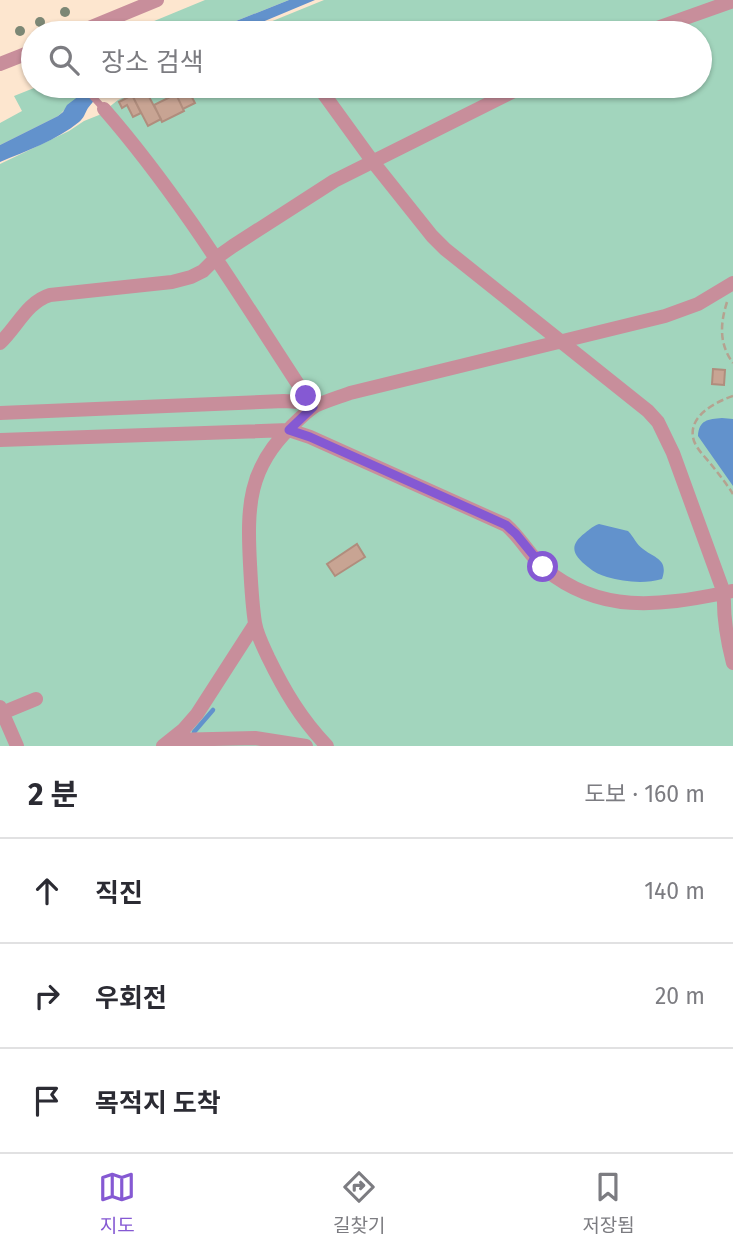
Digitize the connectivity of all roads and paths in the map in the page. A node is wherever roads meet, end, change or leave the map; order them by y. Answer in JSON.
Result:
{"nodes":[{"id":1,"x":158,"y":0,"type":"edge"},
{"id":2,"x":733,"y":1,"type":"edge"},
{"id":3,"x":106,"y":21,"type":"edge"},
{"id":4,"x":677,"y":21,"type":"edge"},
{"id":5,"x":21,"y":56,"type":"edge"},
{"id":6,"x":0,"y":64,"type":"edge"},
{"id":7,"x":94,"y":98,"type":"edge"},
{"id":8,"x":327,"y":98,"type":"edge"},
{"id":9,"x":500,"y":98,"type":"edge"},
{"id":10,"x":104,"y":109,"type":"joint"},
{"id":11,"x":373,"y":162,"type":"junction"},
{"id":12,"x":216,"y":258,"type":"junction"},
{"id":13,"x":731,"y":290,"type":"edge"},
{"id":14,"x":560,"y":341,"type":"junction"},
{"id":15,"x":0,"y":343,"type":"edge"},
{"id":16,"x":733,"y":363,"type":"edge"},
{"id":17,"x":733,"y":396,"type":"edge"},
{"id":18,"x":313,"y":407,"type":"junction"},
{"id":19,"x":0,"y":413,"type":"edge"},
{"id":20,"x":289,"y":430,"type":"junction"},
{"id":21,"x":0,"y":440,"type":"edge"},
{"id":22,"x":733,"y":494,"type":"edge"},
{"id":23,"x":729,"y":592,"type":"edge"},
{"id":24,"x":255,"y":624,"type":"junction"},
{"id":25,"x":733,"y":663,"type":"edge"},
{"id":26,"x":36,"y":699,"type":"dead end"},
{"id":27,"x":1,"y":710,"type":"edge"},
{"id":28,"x":167,"y":743,"type":"edge"},
{"id":29,"x":17,"y":746,"type":"edge"},
{"id":30,"x":306,"y":746,"type":"edge"},
{"id":31,"x":327,"y":746,"type":"edge"}],
"edges":[{"from":1,"to":3,"type":"street"},
{"from":2,"to":4,"type":"street"},
{"from":5,"to":6,"type":"street"},
{"from":7,"to":10,"type":"lane"},
{"from":8,"to":11,"type":"street"},
{"from":9,"to":11,"type":"street"},
{"from":10,"to":12,"type":"street"},
{"from":11,"to":12,"type":"street"},
{"from":11,"to":14,"type":"street"},
{"from":12,"to":15,"type":"street"},
{"from":12,"to":18,"type":"street"},
{"from":13,"to":14,"type":"street"},
{"from":13,"to":16,"type":"path"},
{"from":14,"to":18,"type":"street"},
{"from":14,"to":23,"type":"street"},
{"from":17,"to":22,"type":"path"},
{"from":18,"to":19,"type":"street"},
{"from":18,"to":20,"type":"street"},
{"from":20,"to":21,"type":"street"},
{"from":20,"to":23,"type":"street"},
{"from":20,"to":24,"type":"street"},
{"from":23,"to":25,"type":"street"},
{"from":24,"to":28,"type":"street"},
{"from":24,"to":31,"type":"street"},
{"from":26,"to":27,"type":"street"},
{"from":27,"to":29,"type":"street"},
{"from":28,"to":30,"type":"street"}]}
